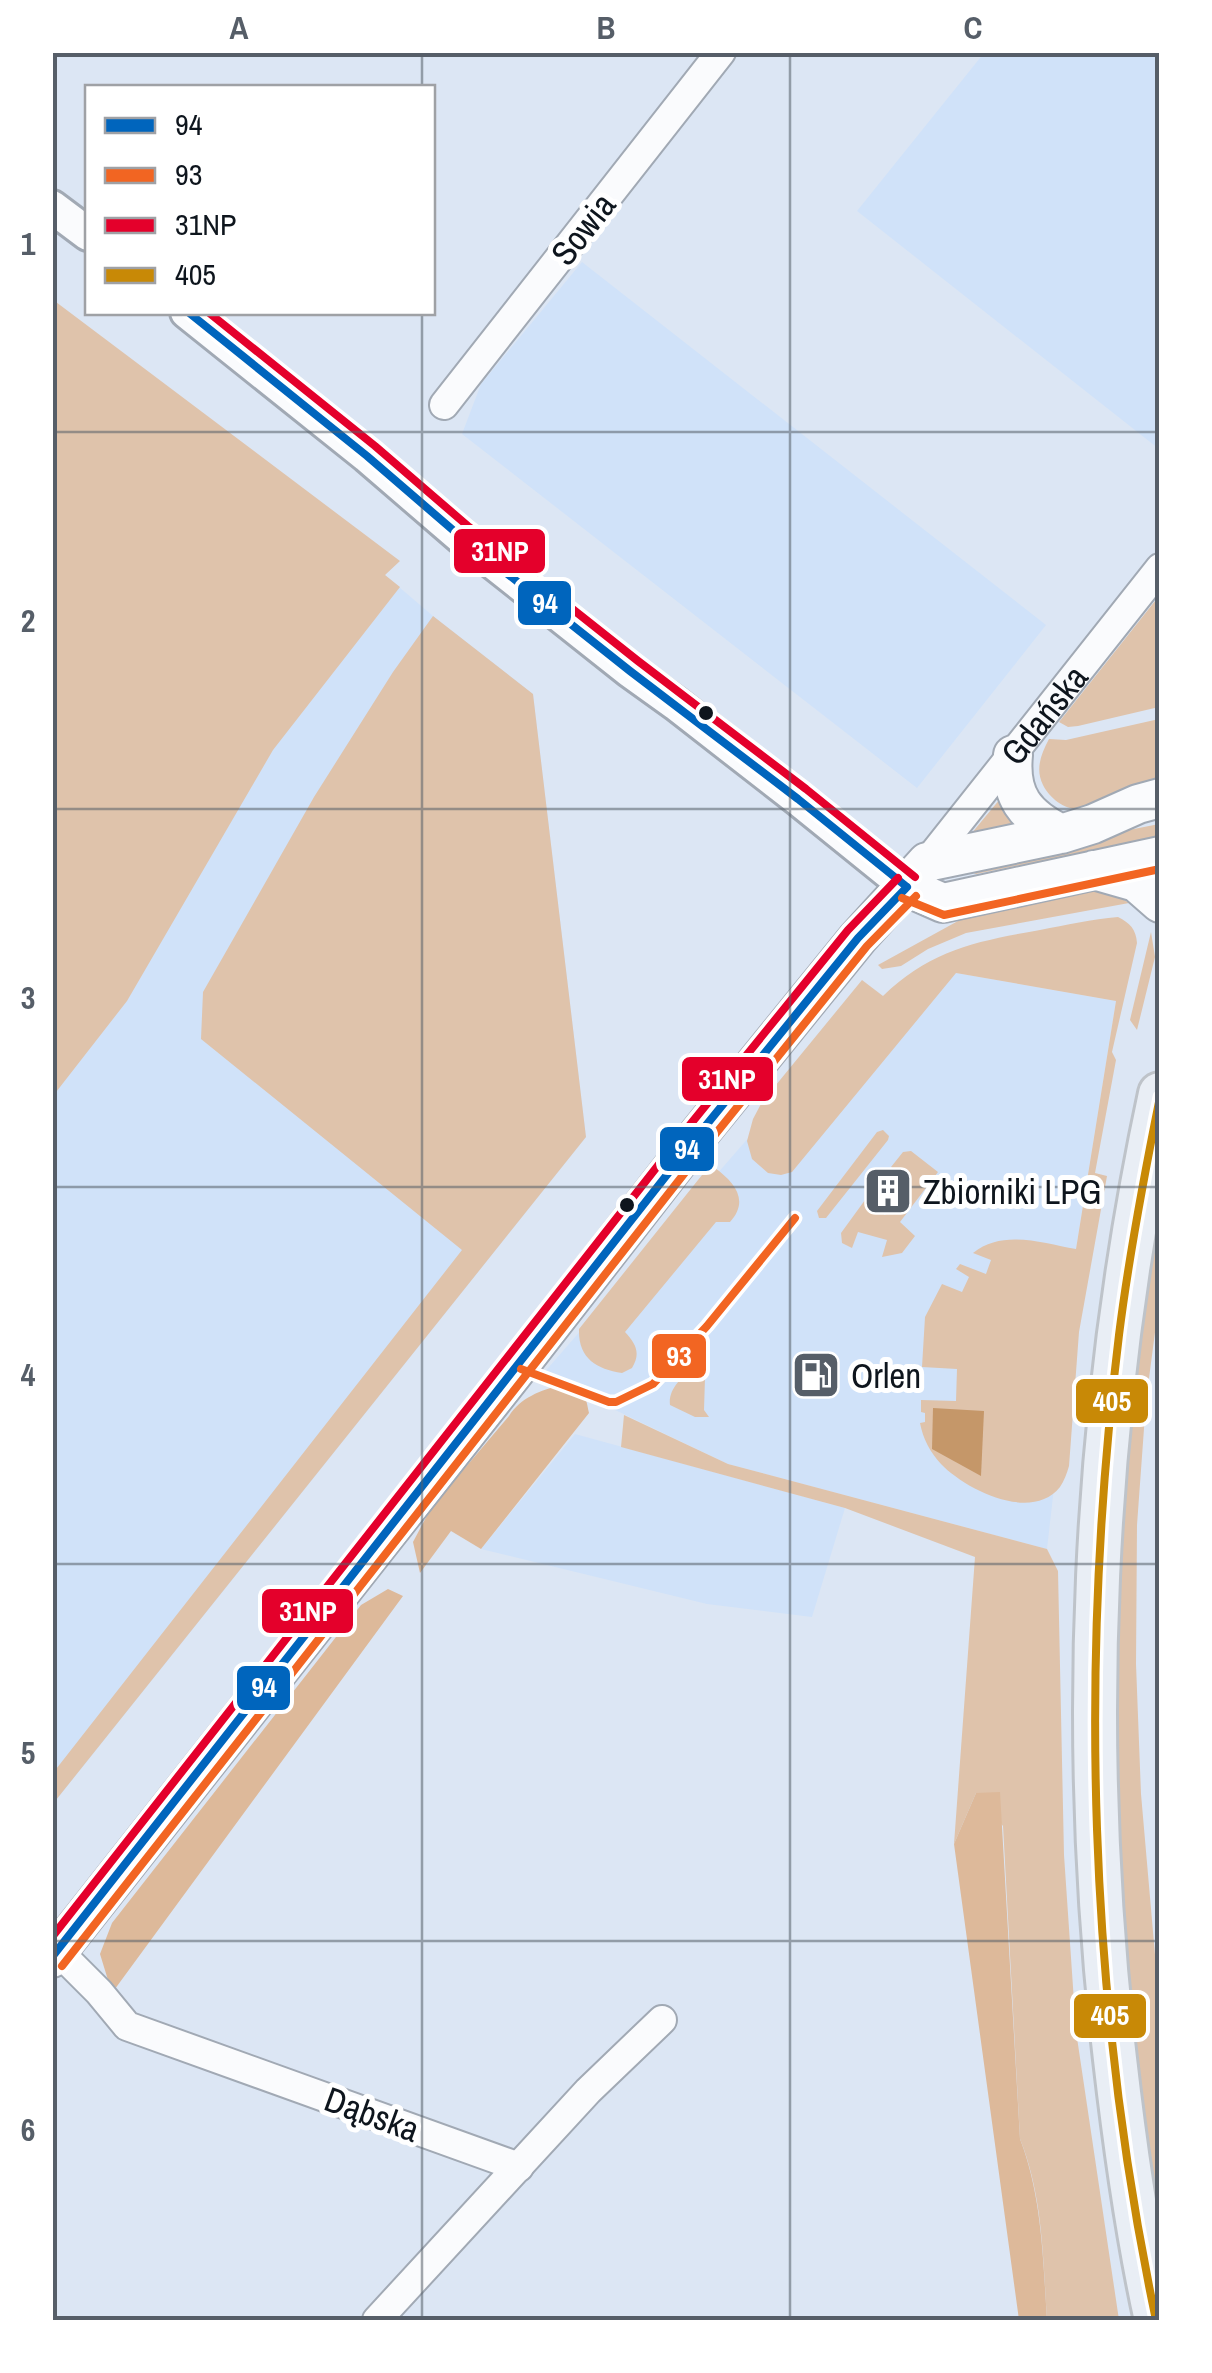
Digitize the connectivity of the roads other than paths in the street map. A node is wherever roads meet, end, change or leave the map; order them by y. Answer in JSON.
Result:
{"nodes":[{"id":1,"x":722,"y":52,"type":"edge"},
{"id":2,"x":52,"y":207,"type":"edge"},
{"id":3,"x":85,"y":232,"type":"edge"},
{"id":4,"x":191,"y":315,"type":"edge"},
{"id":5,"x":444,"y":406,"type":"dead end"},
{"id":6,"x":1160,"y":568,"type":"edge"},
{"id":7,"x":1013,"y":755,"type":"junction"},
{"id":8,"x":1160,"y":798,"type":"edge"},
{"id":9,"x":1060,"y":834,"type":"junction"},
{"id":10,"x":1160,"y":856,"type":"edge"},
{"id":11,"x":1092,"y":870,"type":"junction"},
{"id":12,"x":917,"y":875,"type":"junction"},
{"id":13,"x":1160,"y":903,"type":"edge"},
{"id":14,"x":1160,"y":1094,"type":"edge"},
{"id":15,"x":55,"y":1955,"type":"edge"},
{"id":16,"x":662,"y":2020,"type":"dead end"},
{"id":17,"x":519,"y":2167,"type":"junction"},
{"id":18,"x":377,"y":2320,"type":"edge"},
{"id":19,"x":1156,"y":2320,"type":"edge"}],
"edges":[{"from":1,"to":5,"type":"street","name":"Sowia"},
{"from":2,"to":3,"type":"street"},
{"from":4,"to":12,"type":"street"},
{"from":6,"to":7,"type":"street","name":"Gdańska"},
{"from":7,"to":9,"type":"main road"},
{"from":7,"to":12,"type":"street","name":"Gdańska"},
{"from":8,"to":9,"type":"main road"},
{"from":9,"to":12,"type":"main road"},
{"from":10,"to":11,"type":"main road"},
{"from":11,"to":12,"type":"main road"},
{"from":11,"to":13,"type":"main road"},
{"from":12,"to":15,"type":"main road","name":"Gdańska"},
{"from":14,"to":19,"type":"main road"},
{"from":15,"to":17,"type":"street","name":"Dąbska"},
{"from":16,"to":17,"type":"street"},
{"from":17,"to":18,"type":"street"}]}
